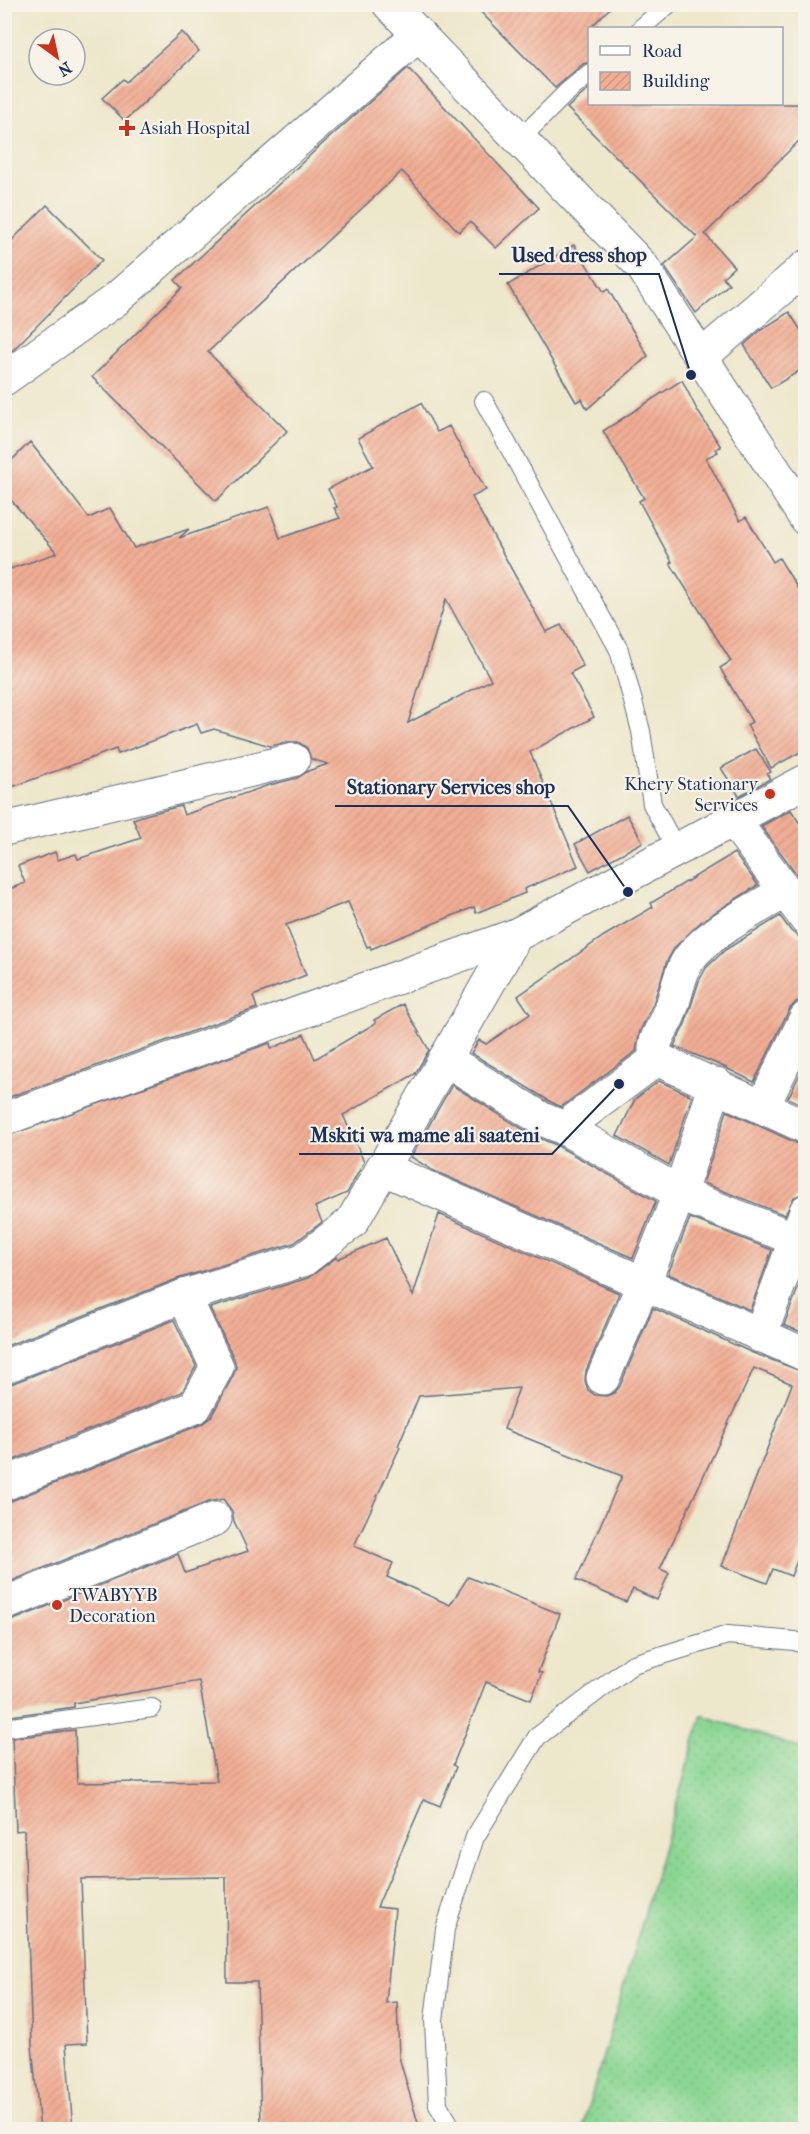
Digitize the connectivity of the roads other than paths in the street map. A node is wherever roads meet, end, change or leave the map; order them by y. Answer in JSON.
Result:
{"nodes":[{"id":1,"x":388,"y":4,"type":"edge"},
{"id":2,"x":669,"y":4,"type":"edge"},
{"id":3,"x":642,"y":27,"type":"edge"},
{"id":4,"x":418,"y":35,"type":"junction"},
{"id":5,"x":588,"y":75,"type":"edge"},
{"id":6,"x":519,"y":140,"type":"junction"},
{"id":7,"x":806,"y":267,"type":"edge"},
{"id":8,"x":701,"y":357,"type":"junction"},
{"id":9,"x":4,"y":379,"type":"edge"},
{"id":10,"x":484,"y":401,"type":"dead end"},
{"id":11,"x":806,"y":519,"type":"edge"},
{"id":12,"x":293,"y":760,"type":"dead end"},
{"id":13,"x":806,"y":781,"type":"edge"},
{"id":14,"x":734,"y":821,"type":"junction"},
{"id":15,"x":4,"y":829,"type":"edge"},
{"id":16,"x":677,"y":850,"type":"junction"},
{"id":17,"x":785,"y":891,"type":"junction"},
{"id":18,"x":806,"y":919,"type":"edge"},
{"id":19,"x":516,"y":935,"type":"junction"},
{"id":20,"x":806,"y":1018,"type":"edge"},
{"id":21,"x":445,"y":1059,"type":"junction"},
{"id":22,"x":657,"y":1059,"type":"junction"},
{"id":23,"x":716,"y":1084,"type":"junction"},
{"id":24,"x":763,"y":1106,"type":"junction"},
{"id":25,"x":4,"y":1119,"type":"edge"},
{"id":26,"x":806,"y":1127,"type":"edge"},
{"id":27,"x":564,"y":1128,"type":"junction"},
{"id":28,"x":382,"y":1168,"type":"junction"},
{"id":29,"x":680,"y":1192,"type":"junction"},
{"id":30,"x":802,"y":1231,"type":"edge"},
{"id":31,"x":643,"y":1285,"type":"junction"},
{"id":32,"x":184,"y":1296,"type":"junction"},
{"id":33,"x":760,"y":1336,"type":"junction"},
{"id":34,"x":806,"y":1355,"type":"edge"},
{"id":35,"x":4,"y":1367,"type":"edge"},
{"id":36,"x":603,"y":1378,"type":"dead end"},
{"id":37,"x":4,"y":1484,"type":"edge"},
{"id":38,"x":215,"y":1519,"type":"dead end"},
{"id":39,"x":4,"y":1604,"type":"edge"},
{"id":40,"x":806,"y":1645,"type":"edge"},
{"id":41,"x":152,"y":1708,"type":"dead end"},
{"id":42,"x":4,"y":1728,"type":"edge"},
{"id":43,"x":453,"y":2130,"type":"edge"}],
"edges":[{"from":1,"to":4,"type":"street"},
{"from":2,"to":3,"type":"lane"},
{"from":4,"to":6,"type":"street"},
{"from":4,"to":9,"type":"street"},
{"from":5,"to":6,"type":"lane"},
{"from":6,"to":8,"type":"street"},
{"from":7,"to":8,"type":"street"},
{"from":8,"to":11,"type":"street"},
{"from":10,"to":16,"type":"lane"},
{"from":12,"to":15,"type":"street"},
{"from":13,"to":14,"type":"street"},
{"from":14,"to":16,"type":"street"},
{"from":14,"to":17,"type":"street"},
{"from":16,"to":19,"type":"street"},
{"from":17,"to":18,"type":"street"},
{"from":17,"to":22,"type":"street"},
{"from":19,"to":21,"type":"street"},
{"from":19,"to":25,"type":"street"},
{"from":20,"to":24,"type":"street"},
{"from":21,"to":27,"type":"street"},
{"from":21,"to":28,"type":"street"},
{"from":22,"to":23,"type":"street"},
{"from":22,"to":27,"type":"street"},
{"from":23,"to":24,"type":"street"},
{"from":23,"to":29,"type":"street"},
{"from":24,"to":26,"type":"street"},
{"from":27,"to":29,"type":"street"},
{"from":28,"to":31,"type":"street"},
{"from":28,"to":32,"type":"street"},
{"from":29,"to":30,"type":"street"},
{"from":29,"to":31,"type":"street"},
{"from":30,"to":33,"type":"street"},
{"from":31,"to":33,"type":"street"},
{"from":31,"to":36,"type":"street"},
{"from":32,"to":35,"type":"street"},
{"from":32,"to":37,"type":"street"},
{"from":33,"to":34,"type":"street"},
{"from":38,"to":39,"type":"street"},
{"from":40,"to":43,"type":"lane"},
{"from":41,"to":42,"type":"lane"}]}
